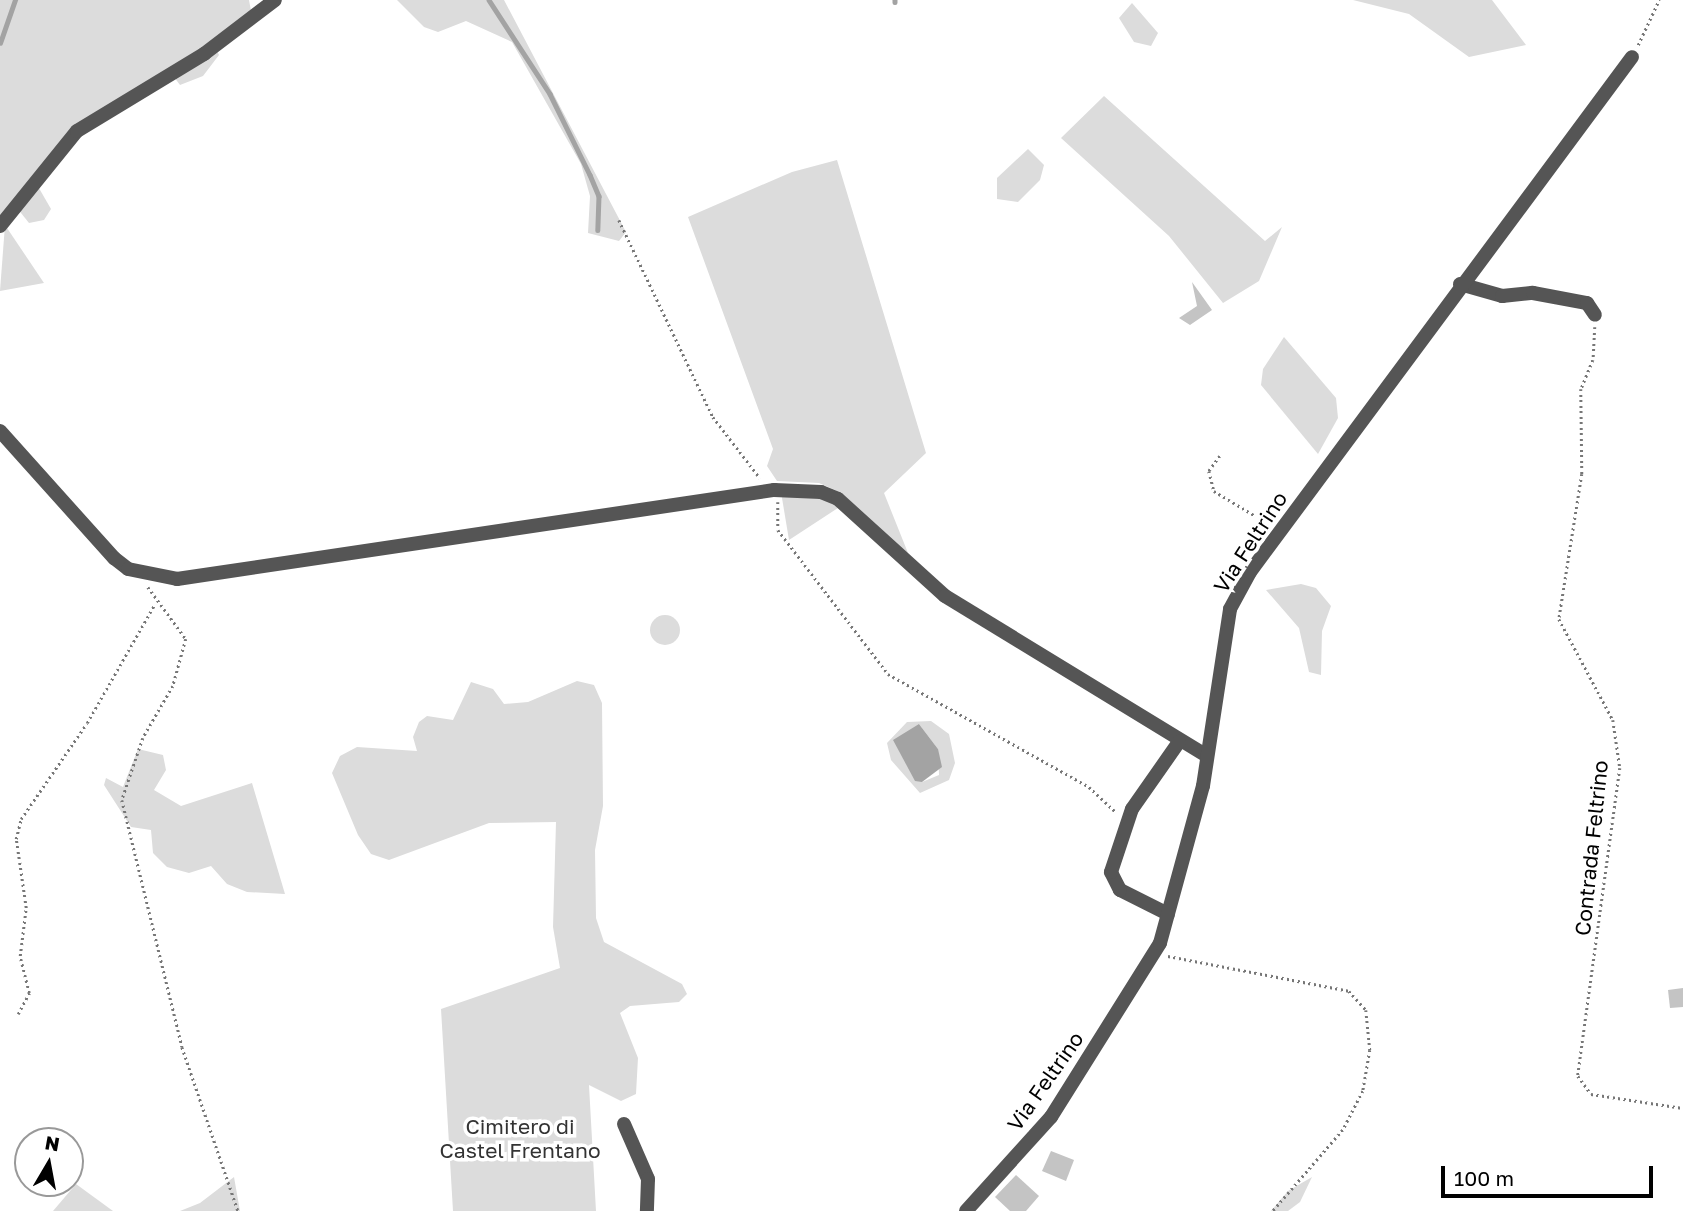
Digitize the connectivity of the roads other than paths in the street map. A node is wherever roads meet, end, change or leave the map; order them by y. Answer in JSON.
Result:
{"nodes":[{"id":1,"x":275,"y":0,"type":"edge"},
{"id":2,"x":1632,"y":57,"type":"road end"},
{"id":3,"x":0,"y":226,"type":"edge"},
{"id":4,"x":1460,"y":284,"type":"junction"},
{"id":5,"x":1595,"y":315,"type":"road end"},
{"id":6,"x":0,"y":431,"type":"edge"},
{"id":7,"x":1179,"y":742,"type":"junction"},
{"id":8,"x":1207,"y":755,"type":"junction"},
{"id":9,"x":1168,"y":914,"type":"junction"},
{"id":10,"x":624,"y":1124,"type":"dead end"},
{"id":11,"x":647,"y":1211,"type":"edge"},
{"id":12,"x":966,"y":1211,"type":"edge"}],
"edges":[{"from":1,"to":3,"type":"street"},
{"from":2,"to":4,"type":"street","name":"Via Feltrino"},
{"from":4,"to":5,"type":"street"},
{"from":4,"to":8,"type":"street","name":"Via Feltrino"},
{"from":6,"to":7,"type":"street"},
{"from":7,"to":8,"type":"street"},
{"from":7,"to":9,"type":"street"},
{"from":8,"to":9,"type":"street","name":"Via Feltrino"},
{"from":9,"to":12,"type":"street","name":"Via Feltrino"},
{"from":10,"to":11,"type":"street"}]}
